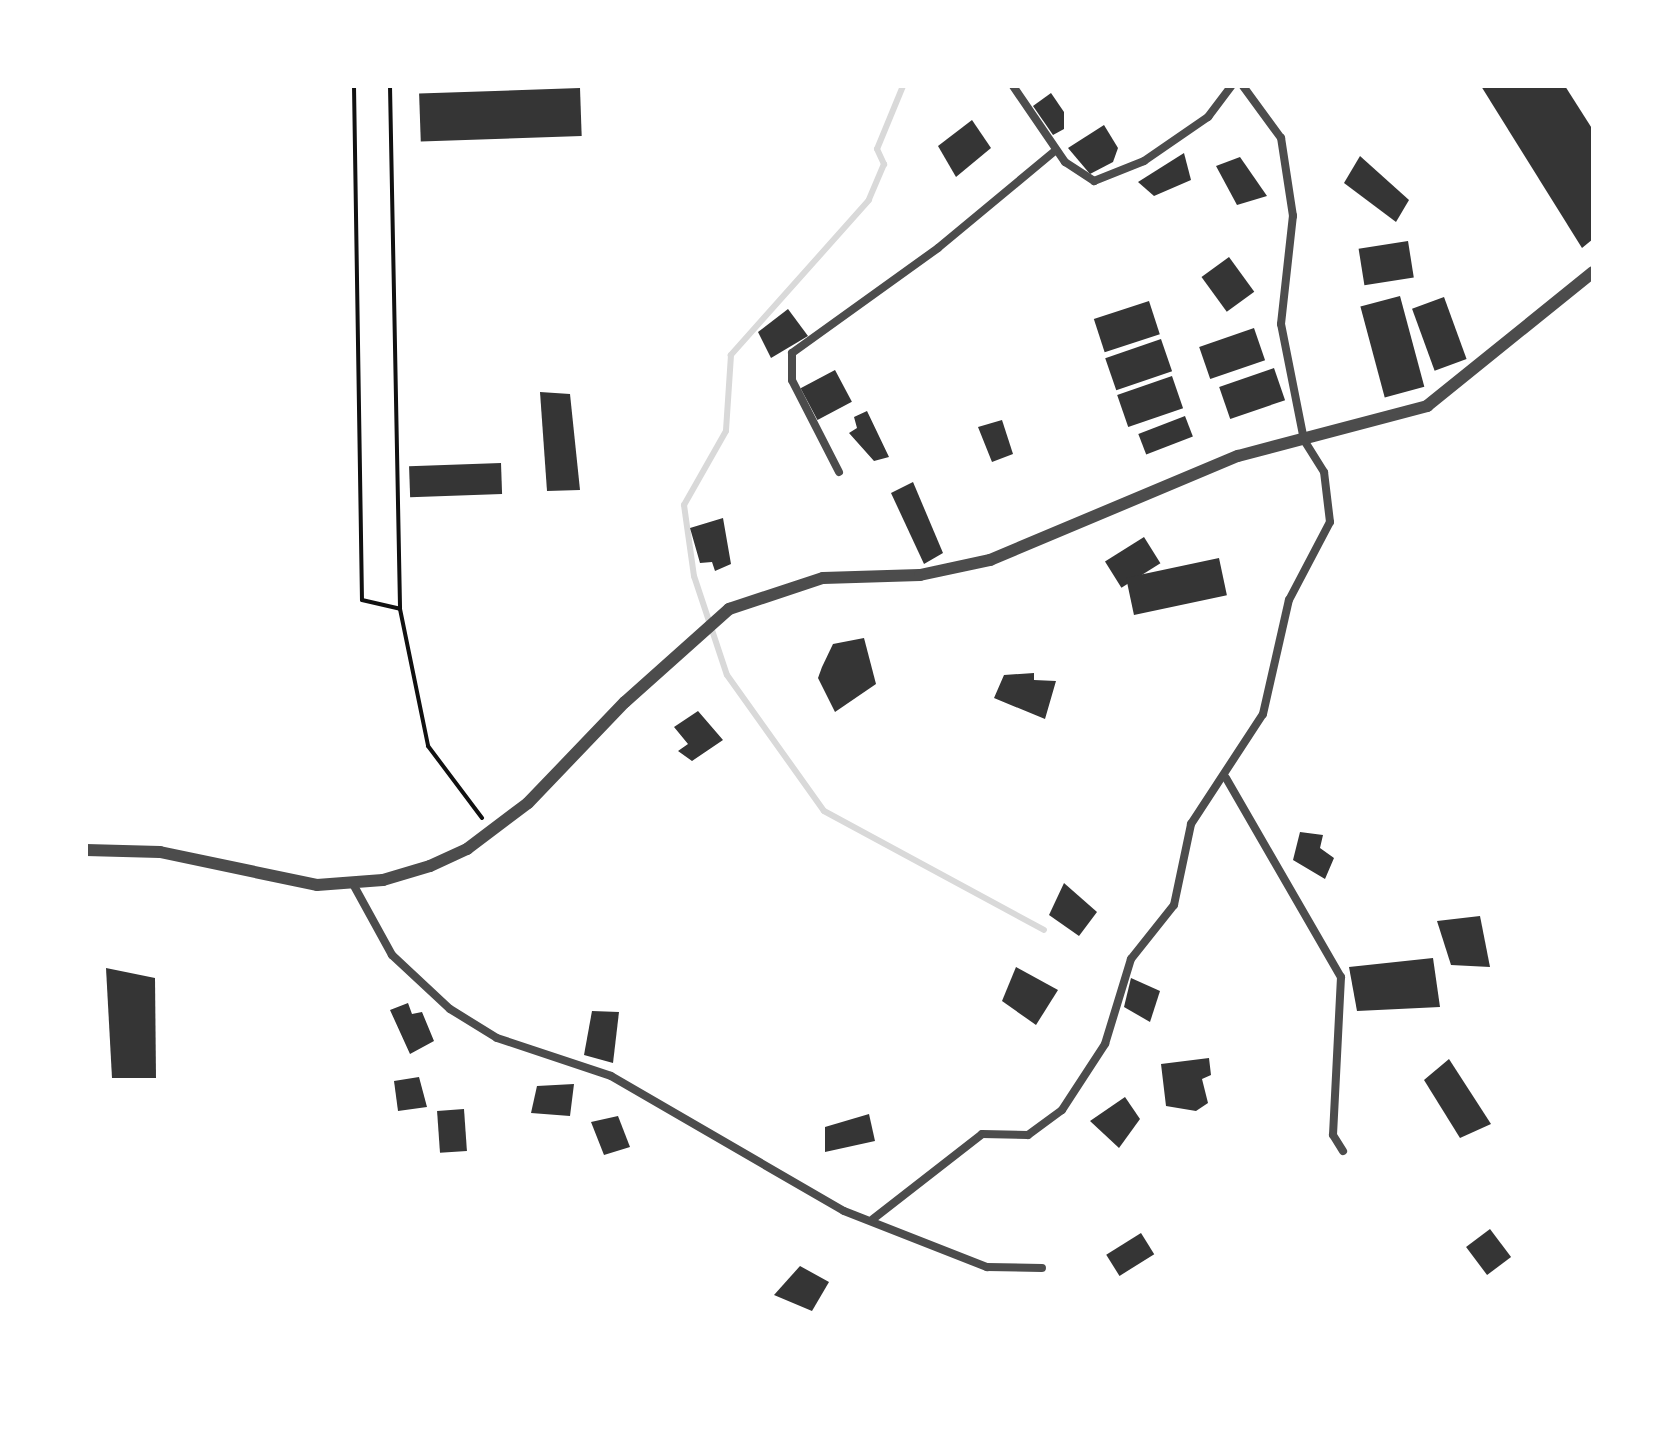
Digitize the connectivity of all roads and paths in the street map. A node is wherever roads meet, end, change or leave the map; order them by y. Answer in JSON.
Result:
{"nodes":[{"id":1,"x":354,"y":86,"type":"edge"},
{"id":2,"x":390,"y":86,"type":"edge"},
{"id":3,"x":1013,"y":86,"type":"edge"},
{"id":4,"x":1231,"y":86,"type":"edge"},
{"id":5,"x":1243,"y":86,"type":"edge"},
{"id":6,"x":1056,"y":150,"type":"junction"},
{"id":7,"x":1593,"y":272,"type":"edge"},
{"id":8,"x":1304,"y":440,"type":"junction"},
{"id":9,"x":839,"y":472,"type":"dead end"},
{"id":10,"x":400,"y":609,"type":"junction"},
{"id":11,"x":1226,"y":778,"type":"junction"},
{"id":12,"x":493,"y":833,"type":"junction"},
{"id":13,"x":86,"y":850,"type":"edge"},
{"id":14,"x":353,"y":884,"type":"junction"},
{"id":15,"x":1343,"y":1151,"type":"dead end"},
{"id":16,"x":873,"y":1219,"type":"junction"},
{"id":17,"x":1042,"y":1268,"type":"dead end"}],
"edges":[{"from":1,"to":10,"type":"path"},
{"from":2,"to":10,"type":"path"},
{"from":3,"to":6,"type":"street"},
{"from":4,"to":6,"type":"street"},
{"from":5,"to":8,"type":"street"},
{"from":6,"to":9,"type":"street"},
{"from":7,"to":8,"type":"street"},
{"from":8,"to":11,"type":"street"},
{"from":8,"to":12,"type":"street"},
{"from":10,"to":12,"type":"path"},
{"from":11,"to":15,"type":"street"},
{"from":11,"to":16,"type":"street"},
{"from":12,"to":14,"type":"street"},
{"from":13,"to":14,"type":"street"},
{"from":14,"to":16,"type":"street"},
{"from":16,"to":17,"type":"street"}]}
